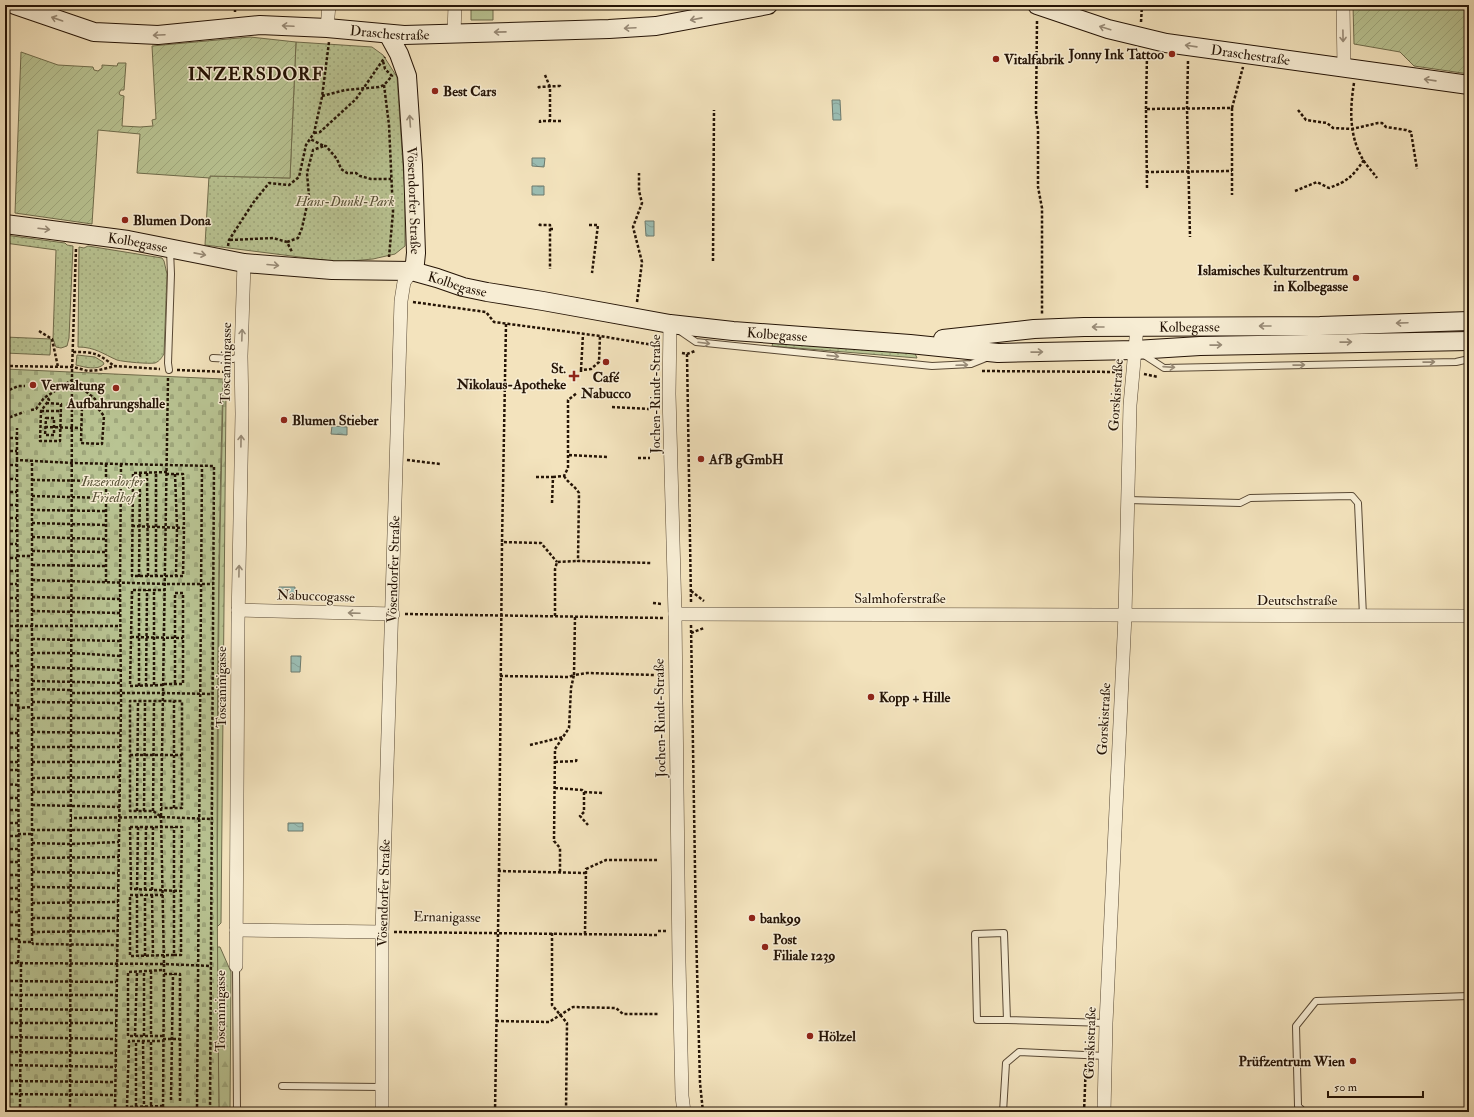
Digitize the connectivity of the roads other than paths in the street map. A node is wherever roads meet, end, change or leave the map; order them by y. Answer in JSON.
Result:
{"nodes":[{"id":1,"x":329,"y":5,"type":"edge"},
{"id":2,"x":455,"y":5,"type":"edge"},
{"id":3,"x":768,"y":5,"type":"edge"},
{"id":4,"x":1342,"y":5,"type":"edge"},
{"id":5,"x":11,"y":10,"type":"edge"},
{"id":6,"x":1037,"y":10,"type":"edge"},
{"id":7,"x":327,"y":28,"type":"junction"},
{"id":8,"x":454,"y":33,"type":"junction"},
{"id":9,"x":388,"y":34,"type":"junction"},
{"id":10,"x":1349,"y":72,"type":"junction"},
{"id":11,"x":1469,"y":85,"type":"edge"},
{"id":12,"x":5,"y":224,"type":"edge"},
{"id":13,"x":170,"y":248,"type":"junction"},
{"id":14,"x":239,"y":262,"type":"junction"},
{"id":15,"x":412,"y":271,"type":"junction"},
{"id":16,"x":1469,"y":321,"type":"edge"},
{"id":17,"x":670,"y":324,"type":"junction"},
{"id":18,"x":1137,"y":327,"type":"junction"},
{"id":19,"x":1469,"y":341,"type":"edge"},
{"id":20,"x":910,"y":344,"type":"junction"},
{"id":21,"x":1135,"y":350,"type":"junction"},
{"id":22,"x":998,"y":352,"type":"junction"},
{"id":23,"x":241,"y":356,"type":"junction"},
{"id":24,"x":213,"y":358,"type":"dead end"},
{"id":25,"x":1469,"y":359,"type":"edge"},
{"id":26,"x":169,"y":370,"type":"road end"},
{"id":27,"x":1128,"y":500,"type":"junction"},
{"id":28,"x":238,"y":610,"type":"junction"},
{"id":29,"x":392,"y":614,"type":"junction"},
{"id":30,"x":675,"y":614,"type":"junction"},
{"id":31,"x":1125,"y":615,"type":"junction"},
{"id":32,"x":1363,"y":616,"type":"junction"},
{"id":33,"x":1469,"y":616,"type":"edge"},
{"id":34,"x":236,"y":930,"type":"junction"},
{"id":35,"x":382,"y":932,"type":"junction"},
{"id":36,"x":236,"y":966,"type":"joint"},
{"id":37,"x":1469,"y":996,"type":"edge"},
{"id":38,"x":1007,"y":1020,"type":"junction"},
{"id":39,"x":1106,"y":1023,"type":"junction"},
{"id":40,"x":1106,"y":1056,"type":"junction"},
{"id":41,"x":282,"y":1086,"type":"dead end"},
{"id":42,"x":382,"y":1087,"type":"junction"},
{"id":43,"x":237,"y":1112,"type":"edge"},
{"id":44,"x":382,"y":1112,"type":"edge"},
{"id":45,"x":684,"y":1112,"type":"edge"},
{"id":46,"x":1002,"y":1112,"type":"edge"},
{"id":47,"x":1104,"y":1112,"type":"edge"},
{"id":48,"x":1304,"y":1112,"type":"edge"}],
"edges":[{"from":1,"to":7,"type":"street"},
{"from":2,"to":8,"type":"street"},
{"from":3,"to":8,"type":"main road","name":"Draschestraße","one_way":true},
{"from":4,"to":10,"type":"street","one_way":true},
{"from":7,"to":5,"type":"main road","name":"Draschestraße","one_way":true},
{"from":10,"to":6,"type":"main road","name":"Draschestraße","one_way":true},
{"from":7,"to":9,"type":"main road","name":"Draschestraße"},
{"from":8,"to":9,"type":"main road","name":"Draschestraße"},
{"from":15,"to":9,"type":"main road","name":"Vösendorfer Straße","one_way":true},
{"from":11,"to":10,"type":"main road","name":"Draschestraße","one_way":true},
{"from":12,"to":13,"type":"main road","name":"Kolbegasse","one_way":true},
{"from":13,"to":14,"type":"main road","name":"Kolbegasse","one_way":true},
{"from":13,"to":26,"type":"lane"},
{"from":14,"to":15,"type":"main road","name":"Kolbegasse","one_way":true},
{"from":23,"to":14,"type":"street","name":"Toscaninigasse","one_way":true},
{"from":15,"to":17,"type":"main road","name":"Kolbegasse"},
{"from":15,"to":29,"type":"street","name":"Vösendorfer Straße"},
{"from":16,"to":18,"type":"main road","name":"Kolbegasse","one_way":true},
{"from":17,"to":20,"type":"main road","name":"Kolbegasse"},
{"from":17,"to":22,"type":"lane","one_way":true},
{"from":17,"to":30,"type":"street","name":"Jochen-Rindt-Straße"},
{"from":18,"to":20,"type":"main road","name":"Kolbegasse","one_way":true},
{"from":18,"to":21,"type":"street","name":"Gorskistraße"},
{"from":21,"to":19,"type":"main road","name":"Kolbegasse","one_way":true},
{"from":20,"to":22,"type":"main road","name":"Kolbegasse"},
{"from":22,"to":21,"type":"main road","name":"Kolbegasse","one_way":true},
{"from":21,"to":25,"type":"lane","one_way":true},
{"from":21,"to":27,"type":"street","name":"Gorskistraße"},
{"from":23,"to":24,"type":"lane"},
{"from":28,"to":23,"type":"street","name":"Toscaninigasse","one_way":true},
{"from":27,"to":31,"type":"street","name":"Gorskistraße"},
{"from":27,"to":32,"type":"lane"},
{"from":29,"to":28,"type":"street","name":"Nabuccogasse","one_way":true},
{"from":28,"to":34,"type":"street","name":"Toscaninigasse"},
{"from":29,"to":35,"type":"street","name":"Vösendorfer Straße"},
{"from":30,"to":31,"type":"street","name":"Salmhoferstraße"},
{"from":30,"to":45,"type":"street","name":"Jochen-Rindt-Straße"},
{"from":31,"to":32,"type":"street","name":"Deutschstraße"},
{"from":31,"to":39,"type":"street","name":"Gorskistraße"},
{"from":32,"to":33,"type":"street","name":"Deutschstraße"},
{"from":34,"to":35,"type":"street"},
{"from":34,"to":36,"type":"street","name":"Toscaninigasse"},
{"from":35,"to":42,"type":"street","name":"Vösendorfer Straße"},
{"from":36,"to":43,"type":"lane","name":"Toscaninigasse"},
{"from":37,"to":48,"type":"lane"},
{"from":38,"to":38,"type":"lane"},
{"from":38,"to":39,"type":"lane"},
{"from":39,"to":40,"type":"street","name":"Gorskistraße"},
{"from":40,"to":46,"type":"lane"},
{"from":40,"to":47,"type":"street","name":"Gorskistraße"},
{"from":41,"to":42,"type":"lane"},
{"from":42,"to":44,"type":"street","name":"Vösendorfer Straße"}]}
